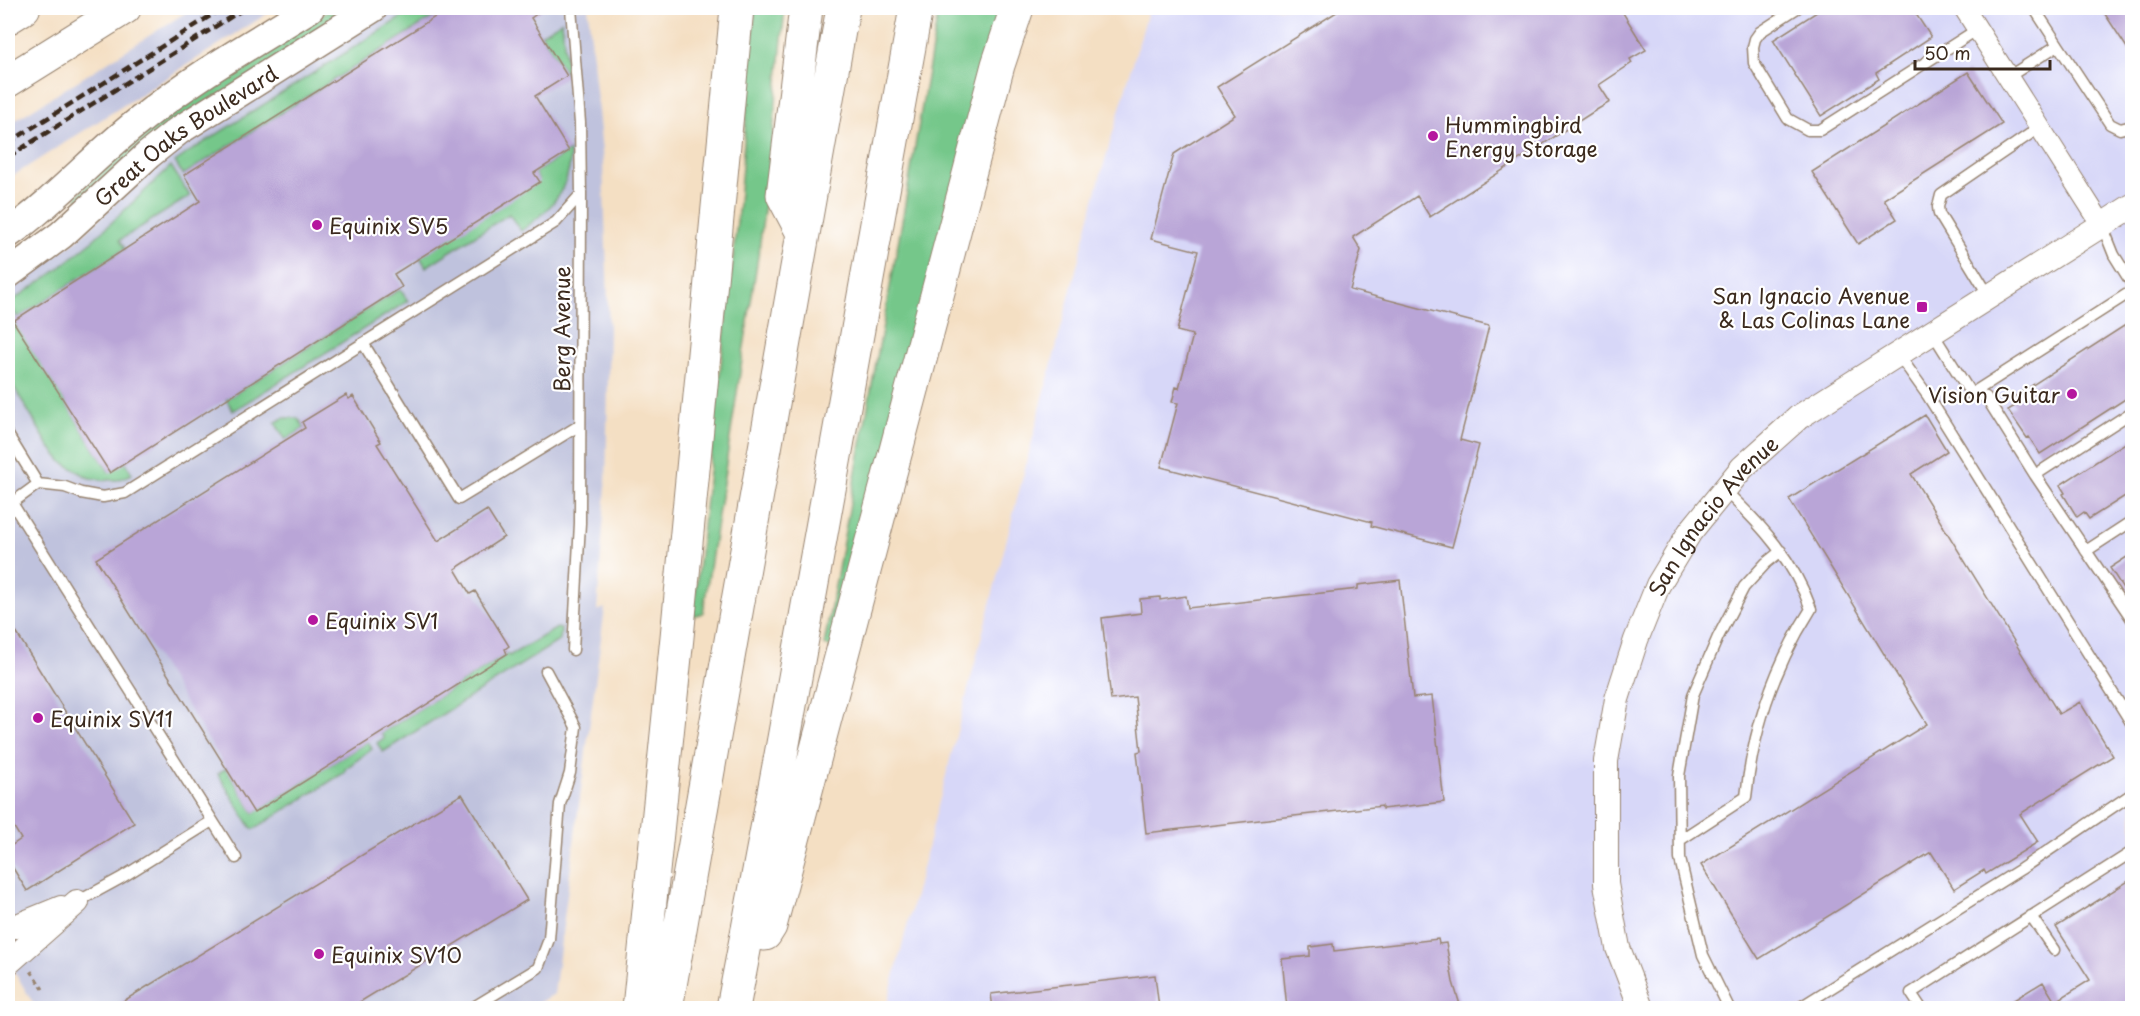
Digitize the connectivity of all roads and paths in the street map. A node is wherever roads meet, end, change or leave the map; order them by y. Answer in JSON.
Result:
{"nodes":[{"id":1,"x":24,"y":8,"type":"edge"},
{"id":2,"x":124,"y":8,"type":"edge"},
{"id":3,"x":310,"y":8,"type":"edge"},
{"id":4,"x":373,"y":8,"type":"edge"},
{"id":5,"x":571,"y":8,"type":"edge"},
{"id":6,"x":737,"y":8,"type":"edge"},
{"id":7,"x":806,"y":8,"type":"edge"},
{"id":8,"x":843,"y":8,"type":"edge"},
{"id":9,"x":916,"y":8,"type":"edge"},
{"id":10,"x":1017,"y":8,"type":"edge"},
{"id":11,"x":1797,"y":8,"type":"edge"},
{"id":12,"x":1964,"y":8,"type":"edge"},
{"id":13,"x":2034,"y":8,"type":"edge"},
{"id":14,"x":8,"y":18,"type":"edge"},
{"id":15,"x":1978,"y":28,"type":"junction"},
{"id":16,"x":2058,"y":45,"type":"junction"},
{"id":17,"x":2008,"y":77,"type":"junction"},
{"id":18,"x":8,"y":81,"type":"edge"},
{"id":19,"x":2133,"y":126,"type":"edge"},
{"id":20,"x":2040,"y":127,"type":"junction"},
{"id":21,"x":582,"y":194,"type":"junction"},
{"id":22,"x":2133,"y":206,"type":"edge"},
{"id":23,"x":2102,"y":225,"type":"junction"},
{"id":24,"x":803,"y":233,"type":"junction"},
{"id":25,"x":8,"y":234,"type":"edge"},
{"id":26,"x":8,"y":274,"type":"edge"},
{"id":27,"x":2133,"y":285,"type":"edge"},
{"id":28,"x":2133,"y":291,"type":"edge"},
{"id":29,"x":1989,"y":296,"type":"junction"},
{"id":30,"x":1932,"y":331,"type":"junction"},
{"id":31,"x":363,"y":343,"type":"junction"},
{"id":32,"x":1898,"y":353,"type":"junction"},
{"id":33,"x":1971,"y":394,"type":"junction"},
{"id":34,"x":2133,"y":412,"type":"edge"},
{"id":35,"x":580,"y":424,"type":"junction"},
{"id":36,"x":8,"y":435,"type":"edge"},
{"id":37,"x":2035,"y":476,"type":"junction"},
{"id":38,"x":38,"y":484,"type":"junction"},
{"id":39,"x":1724,"y":490,"type":"junction"},
{"id":40,"x":2133,"y":521,"type":"edge"},
{"id":41,"x":1781,"y":551,"type":"junction"},
{"id":42,"x":2086,"y":551,"type":"junction"},
{"id":43,"x":2133,"y":619,"type":"edge"},
{"id":44,"x":573,"y":650,"type":"dead end"},
{"id":45,"x":546,"y":671,"type":"dead end"},
{"id":46,"x":2133,"y":724,"type":"edge"},
{"id":47,"x":2133,"y":794,"type":"edge"},
{"id":48,"x":212,"y":821,"type":"junction"},
{"id":49,"x":1680,"y":840,"type":"junction"},
{"id":50,"x":2133,"y":852,"type":"edge"},
{"id":51,"x":236,"y":858,"type":"dead end"},
{"id":52,"x":12,"y":870,"type":"dead end"},
{"id":53,"x":8,"y":873,"type":"edge"},
{"id":54,"x":77,"y":902,"type":"junction"},
{"id":55,"x":2031,"y":916,"type":"junction"},
{"id":56,"x":8,"y":926,"type":"edge"},
{"id":57,"x":2054,"y":950,"type":"dead end"},
{"id":58,"x":17,"y":964,"type":"edge"},
{"id":59,"x":43,"y":989,"type":"dead end"},
{"id":60,"x":736,"y":996,"type":"edge"},
{"id":61,"x":472,"y":1008,"type":"edge"},
{"id":62,"x":639,"y":1008,"type":"edge"},
{"id":63,"x":666,"y":1008,"type":"edge"},
{"id":64,"x":1641,"y":1008,"type":"edge"},
{"id":65,"x":1729,"y":1008,"type":"edge"},
{"id":66,"x":1799,"y":1008,"type":"edge"},
{"id":67,"x":1921,"y":1008,"type":"edge"}],
"edges":[{"from":1,"to":14,"type":"main road"},
{"from":2,"to":18,"type":"main road"},
{"from":3,"to":25,"type":"main road","name":"Great Oaks Boulevard"},
{"from":4,"to":26,"type":"main road","name":"Great Oaks Boulevard"},
{"from":5,"to":21,"type":"lane","name":"Berg Avenue"},
{"from":6,"to":62,"type":"highway"},
{"from":7,"to":24,"type":"highway"},
{"from":8,"to":24,"type":"highway"},
{"from":9,"to":60,"type":"highway"},
{"from":10,"to":60,"type":"highway"},
{"from":11,"to":15,"type":"lane"},
{"from":12,"to":15,"type":"street"},
{"from":13,"to":16,"type":"lane"},
{"from":15,"to":17,"type":"street"},
{"from":16,"to":17,"type":"lane"},
{"from":16,"to":19,"type":"lane"},
{"from":17,"to":20,"type":"street"},
{"from":20,"to":23,"type":"street"},
{"from":20,"to":29,"type":"lane"},
{"from":21,"to":31,"type":"lane"},
{"from":21,"to":35,"type":"lane","name":"Berg Avenue"},
{"from":22,"to":23,"type":"street","name":"San Ignacio Avenue"},
{"from":23,"to":27,"type":"lane"},
{"from":23,"to":29,"type":"street","name":"San Ignacio Avenue"},
{"from":24,"to":63,"type":"highway"},
{"from":28,"to":33,"type":"lane"},
{"from":29,"to":30,"type":"street","name":"San Ignacio Avenue"},
{"from":30,"to":32,"type":"street","name":"San Ignacio Avenue"},
{"from":30,"to":33,"type":"lane"},
{"from":31,"to":35,"type":"lane"},
{"from":31,"to":38,"type":"lane"},
{"from":32,"to":39,"type":"street","name":"San Ignacio Avenue"},
{"from":32,"to":46,"type":"lane"},
{"from":33,"to":37,"type":"lane"},
{"from":34,"to":37,"type":"lane"},
{"from":35,"to":44,"type":"lane","name":"Berg Avenue"},
{"from":36,"to":38,"type":"lane"},
{"from":37,"to":42,"type":"lane"},
{"from":38,"to":48,"type":"lane"},
{"from":39,"to":41,"type":"lane"},
{"from":39,"to":64,"type":"street","name":"San Ignacio Avenue"},
{"from":40,"to":42,"type":"lane"},
{"from":41,"to":49,"type":"lane"},
{"from":41,"to":49,"type":"lane"},
{"from":42,"to":43,"type":"lane"},
{"from":45,"to":61,"type":"lane"},
{"from":47,"to":66,"type":"lane"},
{"from":48,"to":51,"type":"lane"},
{"from":48,"to":54,"type":"lane"},
{"from":49,"to":65,"type":"lane"},
{"from":50,"to":55,"type":"lane"},
{"from":52,"to":53,"type":"path"},
{"from":54,"to":56,"type":"street"},
{"from":54,"to":58,"type":"street"},
{"from":55,"to":57,"type":"lane"},
{"from":55,"to":67,"type":"lane"},
{"from":58,"to":59,"type":"path"}]}
